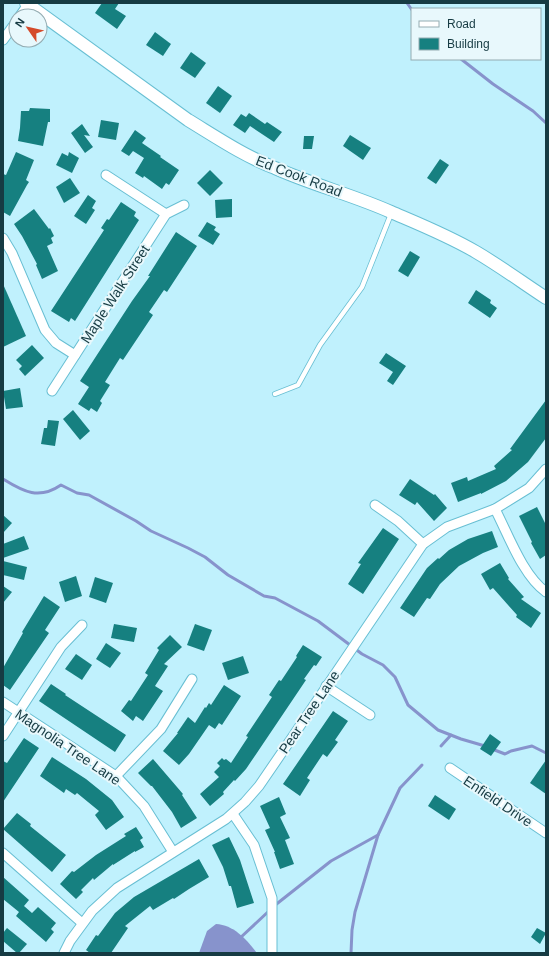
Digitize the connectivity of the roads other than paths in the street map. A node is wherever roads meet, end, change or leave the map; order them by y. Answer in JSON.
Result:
{"nodes":[{"id":1,"x":28,"y":4,"type":"edge"},
{"id":2,"x":106,"y":175,"type":"dead end"},
{"id":3,"x":184,"y":205,"type":"dead end"},
{"id":4,"x":392,"y":212,"type":"junction"},
{"id":5,"x":166,"y":214,"type":"junction"},
{"id":6,"x":3,"y":238,"type":"edge"},
{"id":7,"x":546,"y":298,"type":"edge"},
{"id":8,"x":75,"y":356,"type":"junction"},
{"id":9,"x":52,"y":390,"type":"dead end"},
{"id":10,"x":275,"y":394,"type":"dead end"},
{"id":11,"x":546,"y":469,"type":"edge"},
{"id":12,"x":375,"y":505,"type":"dead end"},
{"id":13,"x":495,"y":509,"type":"junction"},
{"id":14,"x":423,"y":544,"type":"junction"},
{"id":15,"x":546,"y":592,"type":"edge"},
{"id":16,"x":82,"y":625,"type":"dead end"},
{"id":17,"x":192,"y":679,"type":"dead end"},
{"id":18,"x":326,"y":686,"type":"junction"},
{"id":19,"x":3,"y":702,"type":"edge"},
{"id":20,"x":18,"y":712,"type":"junction"},
{"id":21,"x":370,"y":715,"type":"dead end"},
{"id":22,"x":3,"y":736,"type":"edge"},
{"id":23,"x":450,"y":768,"type":"dead end"},
{"id":24,"x":116,"y":776,"type":"junction"},
{"id":25,"x":233,"y":814,"type":"junction"},
{"id":26,"x":546,"y":833,"type":"edge"},
{"id":27,"x":173,"y":852,"type":"junction"},
{"id":28,"x":3,"y":853,"type":"edge"},
{"id":29,"x":82,"y":923,"type":"junction"},
{"id":30,"x":64,"y":953,"type":"edge"},
{"id":31,"x":272,"y":953,"type":"edge"}],
"edges":[{"from":1,"to":4,"type":"street","name":"Ed Cook Road"},
{"from":2,"to":5,"type":"street"},
{"from":3,"to":5,"type":"street"},
{"from":4,"to":7,"type":"street","name":"Ed Cook Road"},
{"from":4,"to":10,"type":"lane"},
{"from":5,"to":8,"type":"street","name":"Maple Walk Street"},
{"from":6,"to":8,"type":"street"},
{"from":8,"to":9,"type":"street","name":"Maple Walk Street"},
{"from":11,"to":13,"type":"street","name":"Pear Tree Lane"},
{"from":12,"to":14,"type":"street"},
{"from":13,"to":14,"type":"street","name":"Pear Tree Lane"},
{"from":13,"to":15,"type":"street"},
{"from":14,"to":18,"type":"street","name":"Pear Tree Lane"},
{"from":16,"to":20,"type":"street"},
{"from":17,"to":24,"type":"street"},
{"from":18,"to":21,"type":"street"},
{"from":18,"to":25,"type":"street","name":"Pear Tree Lane"},
{"from":19,"to":20,"type":"street","name":"Magnolia Tree Lane"},
{"from":20,"to":22,"type":"street"},
{"from":20,"to":24,"type":"street","name":"Magnolia Tree Lane"},
{"from":23,"to":26,"type":"street","name":"Enfield Drive"},
{"from":24,"to":27,"type":"street","name":"Magnolia Tree Lane"},
{"from":25,"to":27,"type":"street","name":"Pear Tree Lane"},
{"from":25,"to":31,"type":"street"},
{"from":27,"to":29,"type":"street","name":"Pear Tree Lane"},
{"from":28,"to":29,"type":"street"},
{"from":29,"to":30,"type":"street","name":"Pear Tree Lane"}]}
